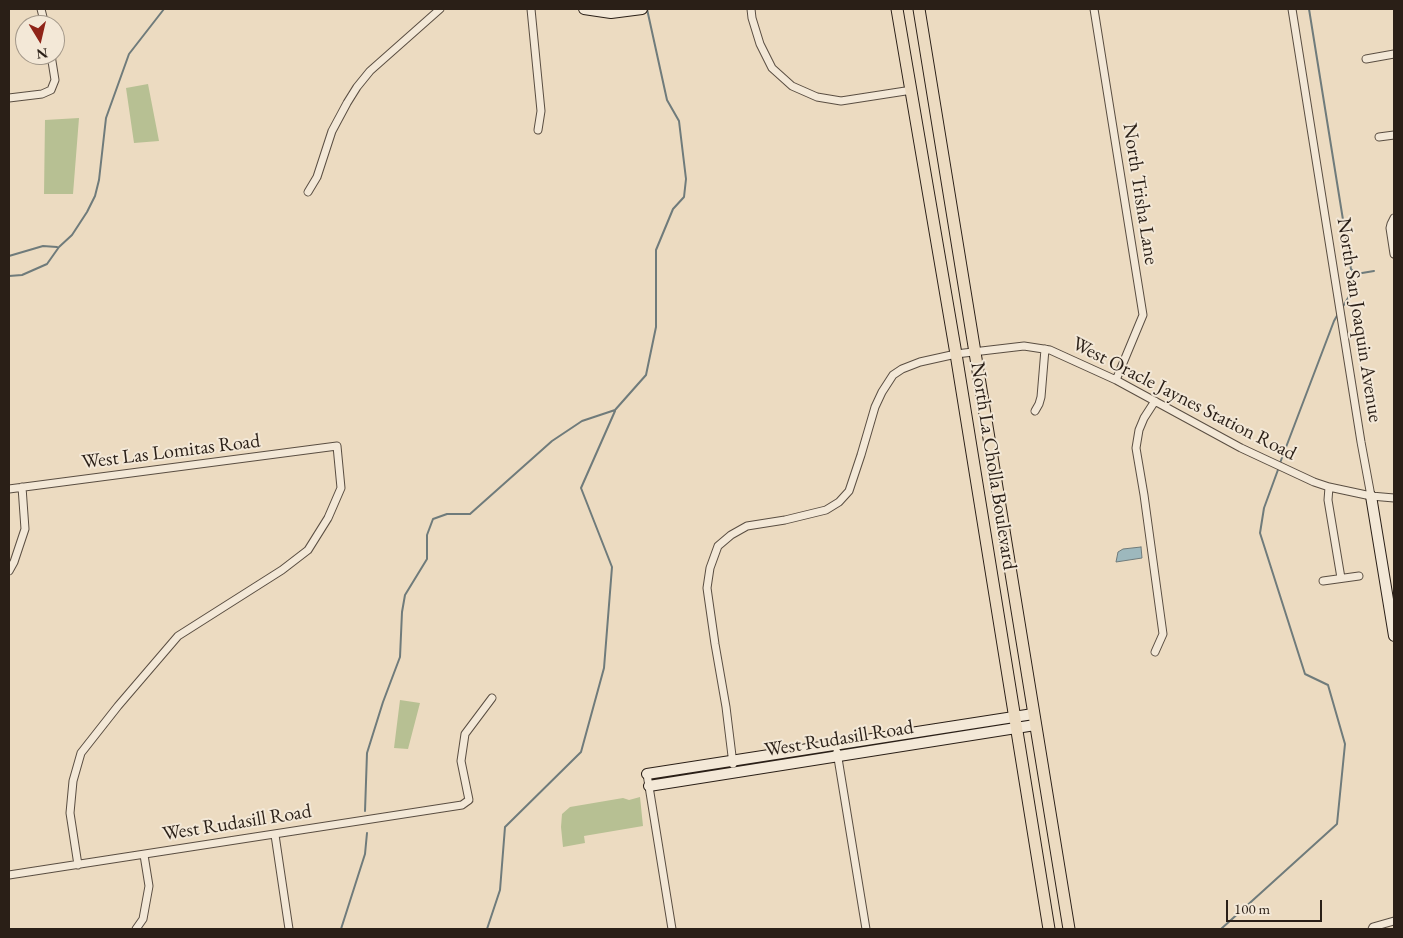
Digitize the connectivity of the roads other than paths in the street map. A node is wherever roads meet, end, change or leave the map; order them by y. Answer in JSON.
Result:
{"nodes":[{"id":1,"x":440,"y":9,"type":"edge"},
{"id":2,"x":532,"y":9,"type":"edge"},
{"id":3,"x":584,"y":9,"type":"edge"},
{"id":4,"x":638,"y":9,"type":"edge"},
{"id":5,"x":751,"y":9,"type":"edge"},
{"id":6,"x":898,"y":9,"type":"edge"},
{"id":7,"x":919,"y":9,"type":"edge"},
{"id":8,"x":1094,"y":9,"type":"edge"},
{"id":9,"x":1292,"y":9,"type":"edge"},
{"id":10,"x":1394,"y":54,"type":"edge"},
{"id":11,"x":1366,"y":59,"type":"dead end"},
{"id":12,"x":53,"y":65,"type":"edge"},
{"id":13,"x":912,"y":90,"type":"junction"},
{"id":14,"x":9,"y":98,"type":"edge"},
{"id":15,"x":538,"y":130,"type":"dead end"},
{"id":16,"x":1394,"y":134,"type":"edge"},
{"id":17,"x":1379,"y":137,"type":"dead end"},
{"id":18,"x":308,"y":192,"type":"dead end"},
{"id":19,"x":1391,"y":219,"type":"edge"},
{"id":20,"x":1394,"y":254,"type":"edge"},
{"id":21,"x":1045,"y":349,"type":"junction"},
{"id":22,"x":974,"y":352,"type":"junction"},
{"id":23,"x":956,"y":354,"type":"junction"},
{"id":24,"x":1116,"y":380,"type":"junction"},
{"id":25,"x":1155,"y":401,"type":"junction"},
{"id":26,"x":1035,"y":412,"type":"dead end"},
{"id":27,"x":22,"y":487,"type":"junction"},
{"id":28,"x":1329,"y":487,"type":"junction"},
{"id":29,"x":9,"y":489,"type":"edge"},
{"id":30,"x":1371,"y":496,"type":"junction"},
{"id":31,"x":1394,"y":498,"type":"edge"},
{"id":32,"x":9,"y":571,"type":"edge"},
{"id":33,"x":1358,"y":576,"type":"dead end"},
{"id":34,"x":1341,"y":578,"type":"junction"},
{"id":35,"x":1324,"y":581,"type":"dead end"},
{"id":36,"x":1394,"y":636,"type":"edge"},
{"id":37,"x":1155,"y":652,"type":"dead end"},
{"id":38,"x":492,"y":698,"type":"dead end"},
{"id":39,"x":1034,"y":719,"type":"junction"},
{"id":40,"x":1015,"y":723,"type":"junction"},
{"id":41,"x":837,"y":753,"type":"junction"},
{"id":42,"x":733,"y":763,"type":"junction"},
{"id":43,"x":647,"y":774,"type":"joint"},
{"id":44,"x":649,"y":786,"type":"junction"},
{"id":45,"x":275,"y":835,"type":"junction"},
{"id":46,"x":144,"y":855,"type":"junction"},
{"id":47,"x":78,"y":865,"type":"junction"},
{"id":48,"x":9,"y":875,"type":"edge"},
{"id":49,"x":1394,"y":920,"type":"edge"},
{"id":50,"x":136,"y":929,"type":"edge"},
{"id":51,"x":289,"y":929,"type":"edge"},
{"id":52,"x":672,"y":929,"type":"edge"},
{"id":53,"x":866,"y":929,"type":"edge"},
{"id":54,"x":1049,"y":929,"type":"edge"},
{"id":55,"x":1069,"y":929,"type":"edge"},
{"id":56,"x":1372,"y":929,"type":"edge"}],
"edges":[{"from":1,"to":18,"type":"street"},
{"from":2,"to":15,"type":"street"},
{"from":3,"to":4,"type":"street"},
{"from":5,"to":13,"type":"street"},
{"from":6,"to":13,"type":"main road","name":"North La Cholla Boulevard"},
{"from":7,"to":22,"type":"main road","name":"North La Cholla Boulevard"},
{"from":8,"to":24,"type":"street","name":"North Trisha Lane"},
{"from":9,"to":30,"type":"street","name":"North San Joaquin Avenue"},
{"from":10,"to":11,"type":"street"},
{"from":12,"to":14,"type":"street"},
{"from":13,"to":23,"type":"main road","name":"North La Cholla Boulevard"},
{"from":16,"to":17,"type":"street"},
{"from":19,"to":20,"type":"street"},
{"from":21,"to":22,"type":"street","name":"West Oracle Jaynes Station Road"},
{"from":21,"to":24,"type":"street","name":"West Oracle Jaynes Station Road"},
{"from":21,"to":26,"type":"street"},
{"from":22,"to":23,"type":"street","name":"West Oracle Jaynes Station Road"},
{"from":22,"to":39,"type":"main road","name":"North La Cholla Boulevard"},
{"from":23,"to":40,"type":"main road","name":"North La Cholla Boulevard"},
{"from":23,"to":42,"type":"street","name":"West Oracle Jaynes Station Road"},
{"from":24,"to":25,"type":"street","name":"West Oracle Jaynes Station Road"},
{"from":25,"to":28,"type":"street","name":"West Oracle Jaynes Station Road"},
{"from":25,"to":37,"type":"street"},
{"from":27,"to":29,"type":"street","name":"West Las Lomitas Road"},
{"from":27,"to":32,"type":"street"},
{"from":27,"to":47,"type":"street","name":"West Las Lomitas Road"},
{"from":28,"to":30,"type":"street","name":"West Oracle Jaynes Station Road"},
{"from":28,"to":34,"type":"street"},
{"from":30,"to":31,"type":"street","name":"West Oracle Jaynes Station Road"},
{"from":30,"to":36,"type":"street","name":"North San Joaquin Avenue"},
{"from":33,"to":34,"type":"street"},
{"from":34,"to":35,"type":"street"},
{"from":38,"to":45,"type":"street","name":"West Rudasill Road"},
{"from":39,"to":40,"type":"street","name":"West Rudasill Road"},
{"from":39,"to":55,"type":"main road","name":"North La Cholla Boulevard"},
{"from":40,"to":41,"type":"street","name":"West Rudasill Road"},
{"from":40,"to":42,"type":"street","name":"West Rudasill Road"},
{"from":40,"to":54,"type":"main road","name":"North La Cholla Boulevard"},
{"from":41,"to":44,"type":"street","name":"West Rudasill Road"},
{"from":41,"to":53,"type":"street"},
{"from":42,"to":43,"type":"street","name":"West Rudasill Road"},
{"from":43,"to":44,"type":"street"},
{"from":44,"to":52,"type":"street"},
{"from":45,"to":46,"type":"street","name":"West Rudasill Road"},
{"from":45,"to":51,"type":"street"},
{"from":46,"to":47,"type":"street","name":"West Rudasill Road"},
{"from":46,"to":50,"type":"street"},
{"from":47,"to":48,"type":"street","name":"West Rudasill Road"},
{"from":49,"to":56,"type":"street"}]}
